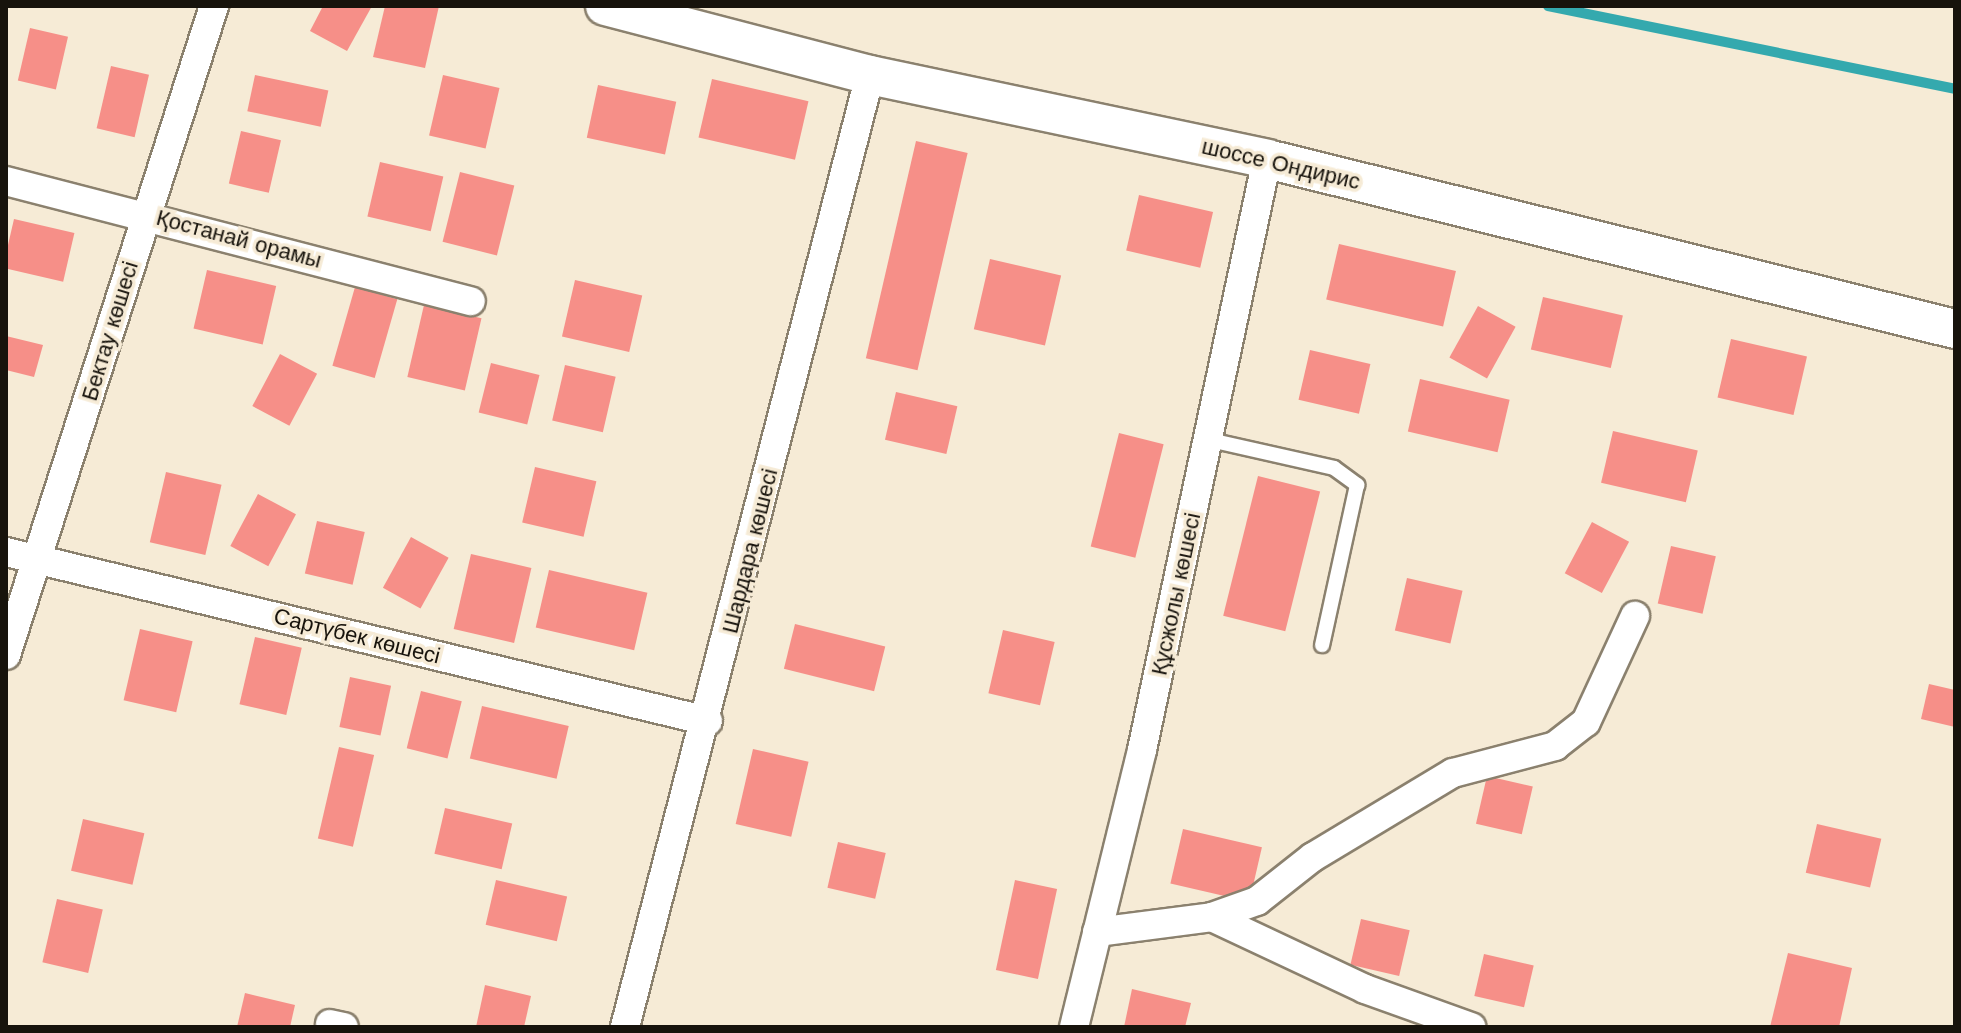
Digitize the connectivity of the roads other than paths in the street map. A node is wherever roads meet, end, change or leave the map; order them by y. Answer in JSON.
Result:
{"nodes":[{"id":1,"x":214,"y":6,"type":"edge"},
{"id":2,"x":605,"y":6,"type":"edge"},
{"id":3,"x":870,"y":75,"type":"junction"},
{"id":4,"x":1267,"y":159,"type":"junction"},
{"id":5,"x":6,"y":181,"type":"edge"},
{"id":6,"x":145,"y":215,"type":"junction"},
{"id":7,"x":471,"y":301,"type":"dead end"},
{"id":8,"x":1955,"y":329,"type":"edge"},
{"id":9,"x":1210,"y":440,"type":"junction"},
{"id":10,"x":6,"y":552,"type":"edge"},
{"id":11,"x":37,"y":559,"type":"junction"},
{"id":12,"x":1635,"y":616,"type":"dead end"},
{"id":13,"x":1322,"y":645,"type":"dead end"},
{"id":14,"x":6,"y":655,"type":"edge"},
{"id":15,"x":708,"y":721,"type":"junction"},
{"id":16,"x":1212,"y":917,"type":"junction"},
{"id":17,"x":1097,"y":932,"type":"junction"},
{"id":18,"x":625,"y":1027,"type":"edge"},
{"id":19,"x":1074,"y":1027,"type":"edge"},
{"id":20,"x":1471,"y":1027,"type":"edge"}],
"edges":[{"from":1,"to":6,"type":"street","name":"Бектау көшесі"},
{"from":2,"to":3,"type":"main road","name":"шоссе Ондирис"},
{"from":3,"to":4,"type":"main road","name":"шоссе Ондирис"},
{"from":3,"to":15,"type":"street","name":"Шардара көшесі"},
{"from":4,"to":8,"type":"main road","name":"шоссе Ондирис"},
{"from":4,"to":9,"type":"street","name":"Құсжолы көшесі"},
{"from":5,"to":6,"type":"street","name":"Қостанай орамы"},
{"from":6,"to":7,"type":"street","name":"Қостанай орамы"},
{"from":6,"to":11,"type":"street","name":"Бектау көшесі"},
{"from":9,"to":13,"type":"lane"},
{"from":9,"to":17,"type":"street","name":"Құсжолы көшесі"},
{"from":10,"to":11,"type":"street","name":"Сартүбек көшесі"},
{"from":11,"to":14,"type":"street","name":"Бектау көшесі"},
{"from":11,"to":15,"type":"street","name":"Сартүбек көшесі"},
{"from":12,"to":16,"type":"street"},
{"from":15,"to":18,"type":"street","name":"Шардара көшесі"},
{"from":16,"to":17,"type":"street"},
{"from":16,"to":20,"type":"street"},
{"from":17,"to":19,"type":"street","name":"Құсжолы көшесі"}]}
